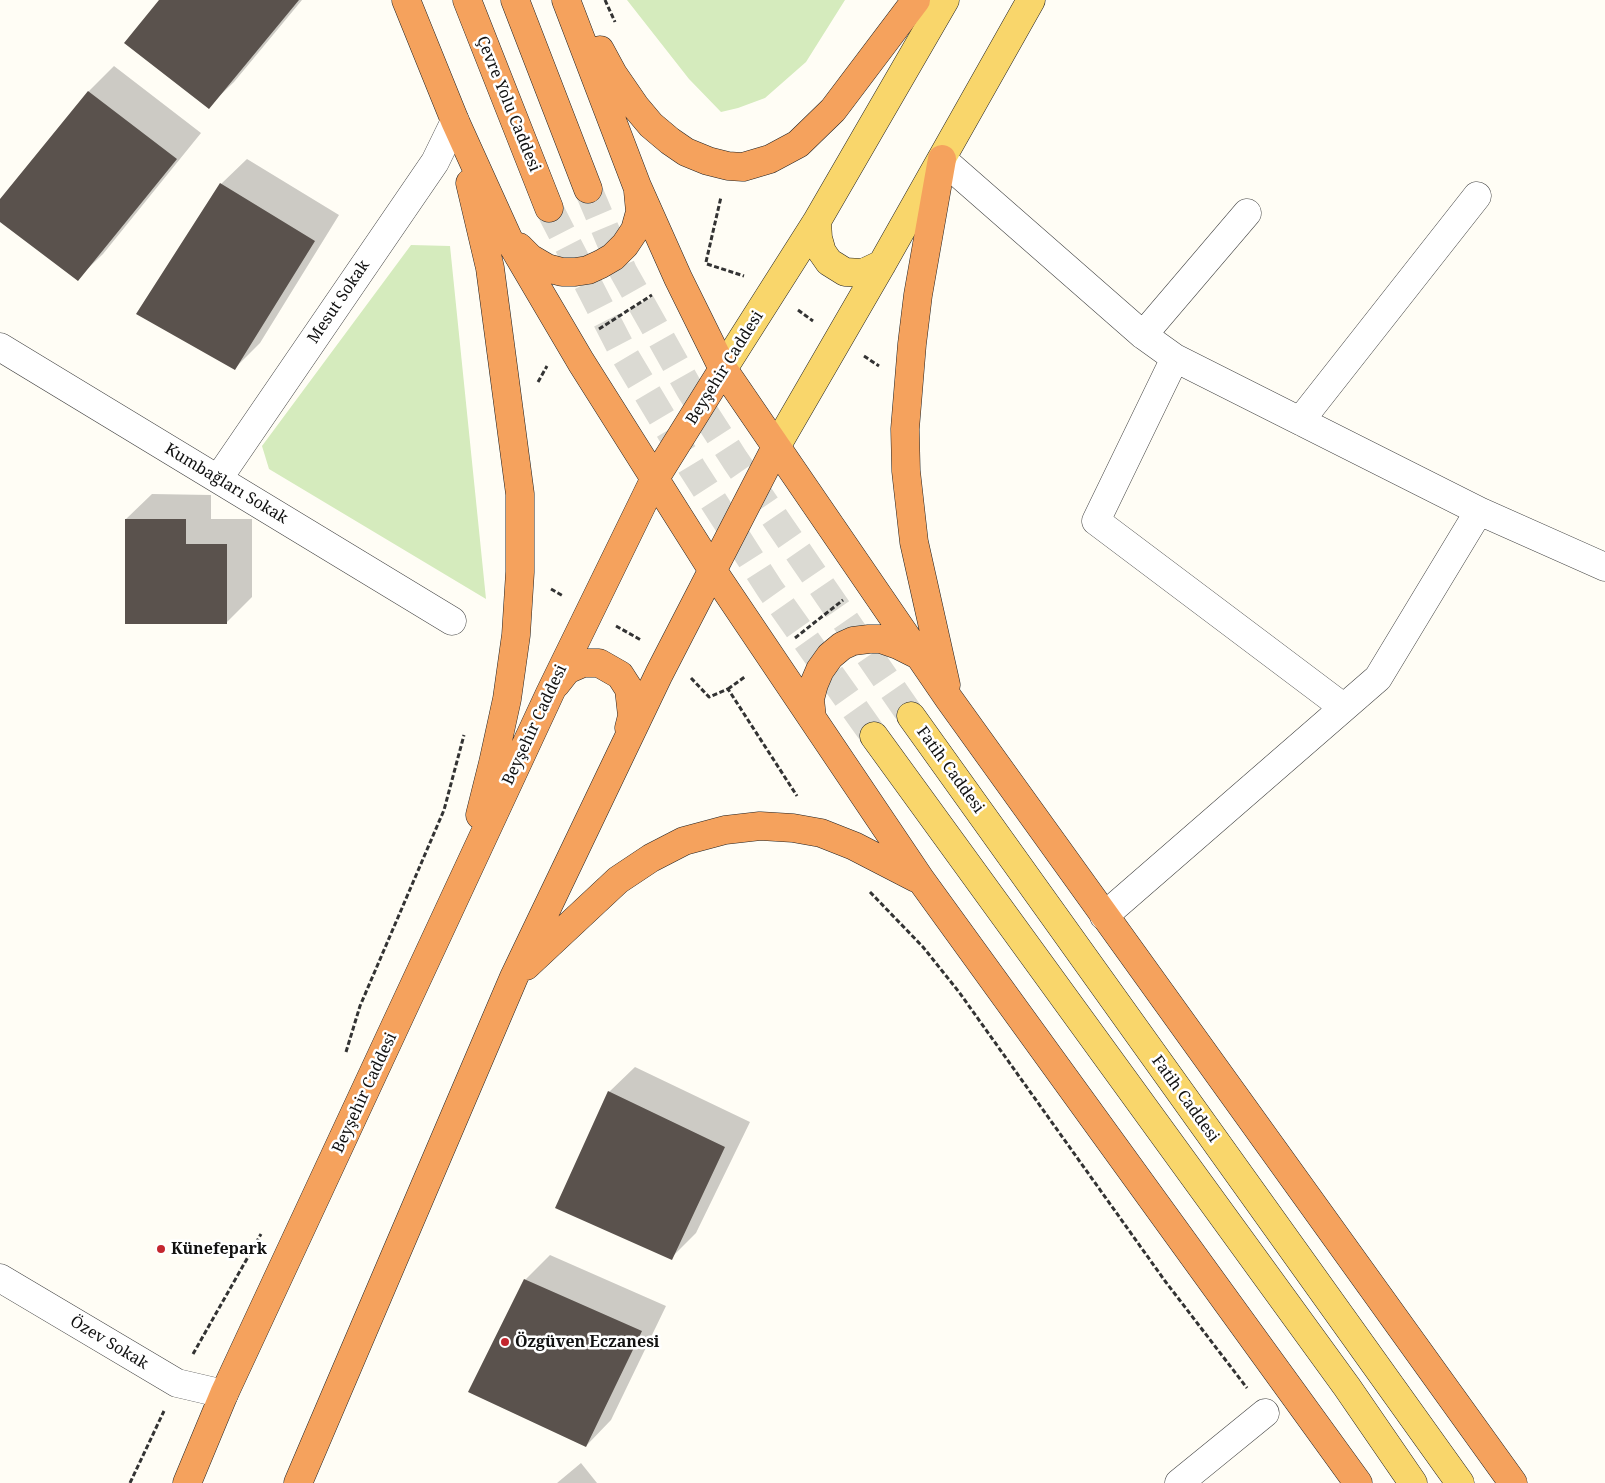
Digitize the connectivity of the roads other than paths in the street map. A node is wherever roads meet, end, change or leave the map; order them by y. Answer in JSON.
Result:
{"nodes":[{"id":1,"x":406,"y":0,"type":"edge"},
{"id":2,"x":467,"y":0,"type":"edge"},
{"id":3,"x":515,"y":0,"type":"edge"},
{"id":4,"x":566,"y":0,"type":"edge"},
{"id":5,"x":574,"y":0,"type":"edge"},
{"id":6,"x":916,"y":0,"type":"edge"},
{"id":7,"x":945,"y":0,"type":"edge"},
{"id":8,"x":1031,"y":0,"type":"edge"},
{"id":9,"x":455,"y":121,"type":"junction"},
{"id":10,"x":942,"y":159,"type":"junction"},
{"id":11,"x":637,"y":186,"type":"junction"},
{"id":12,"x":588,"y":189,"type":"tunnel mouth"},
{"id":13,"x":1477,"y":196,"type":"dead end"},
{"id":14,"x":549,"y":208,"type":"tunnel mouth"},
{"id":15,"x":1247,"y":213,"type":"dead end"},
{"id":16,"x":817,"y":221,"type":"junction"},
{"id":17,"x":508,"y":238,"type":"junction"},
{"id":18,"x":882,"y":264,"type":"junction"},
{"id":19,"x":1142,"y":335,"type":"junction"},
{"id":20,"x":0,"y":347,"type":"edge"},
{"id":21,"x":1175,"y":358,"type":"junction"},
{"id":22,"x":723,"y":369,"type":"junction"},
{"id":23,"x":1300,"y":421,"type":"junction"},
{"id":24,"x":776,"y":447,"type":"junction"},
{"id":25,"x":218,"y":479,"type":"junction"},
{"id":26,"x":654,"y":480,"type":"junction"},
{"id":27,"x":1479,"y":511,"type":"junction"},
{"id":28,"x":1605,"y":567,"type":"edge"},
{"id":29,"x":713,"y":571,"type":"junction"},
{"id":30,"x":452,"y":621,"type":"dead end"},
{"id":31,"x":920,"y":656,"type":"junction"},
{"id":32,"x":550,"y":694,"type":"junction"},
{"id":33,"x":949,"y":699,"type":"junction"},
{"id":34,"x":1343,"y":707,"type":"junction"},
{"id":35,"x":911,"y":716,"type":"tunnel mouth"},
{"id":36,"x":812,"y":718,"type":"junction"},
{"id":37,"x":874,"y":736,"type":"tunnel mouth"},
{"id":38,"x":625,"y":744,"type":"junction"},
{"id":39,"x":921,"y":880,"type":"junction"},
{"id":40,"x":460,"y":888,"type":"junction"},
{"id":41,"x":1104,"y":916,"type":"junction"},
{"id":42,"x":514,"y":977,"type":"junction"},
{"id":43,"x":2,"y":1285,"type":"edge"},
{"id":44,"x":224,"y":1394,"type":"junction"},
{"id":45,"x":1265,"y":1413,"type":"road end"},
{"id":46,"x":187,"y":1483,"type":"edge"},
{"id":47,"x":298,"y":1483,"type":"edge"},
{"id":48,"x":1179,"y":1483,"type":"edge"},
{"id":49,"x":1358,"y":1483,"type":"edge"},
{"id":50,"x":1413,"y":1483,"type":"edge"},
{"id":51,"x":1460,"y":1483,"type":"edge"},
{"id":52,"x":1513,"y":1483,"type":"edge"}],
"edges":[{"from":1,"to":9,"type":"highway"},
{"from":2,"to":14,"type":"highway","name":"Çevre Yolu Caddesi"},
{"from":3,"to":12,"type":"highway"},
{"from":4,"to":11,"type":"highway"},
{"from":5,"to":6,"type":"highway"},
{"from":7,"to":16,"type":"main road","name":"Beyşehir Caddesi"},
{"from":8,"to":10,"type":"main road"},
{"from":9,"to":17,"type":"highway"},
{"from":9,"to":25,"type":"street","name":"Mesut Sokak"},
{"from":9,"to":40,"type":"highway"},
{"from":10,"to":18,"type":"main road"},
{"from":10,"to":19,"type":"street"},
{"from":10,"to":33,"type":"highway"},
{"from":11,"to":17,"type":"highway"},
{"from":11,"to":22,"type":"highway"},
{"from":13,"to":23,"type":"street"},
{"from":15,"to":19,"type":"street"},
{"from":16,"to":18,"type":"main road"},
{"from":16,"to":22,"type":"main road","name":"Beyşehir Caddesi"},
{"from":17,"to":26,"type":"highway"},
{"from":18,"to":24,"type":"main road"},
{"from":19,"to":21,"type":"street"},
{"from":20,"to":25,"type":"street","name":"Kumbağları Sokak"},
{"from":21,"to":23,"type":"street"},
{"from":21,"to":34,"type":"street"},
{"from":22,"to":24,"type":"highway"},
{"from":22,"to":26,"type":"highway","name":"Beyşehir Caddesi"},
{"from":23,"to":27,"type":"street"},
{"from":24,"to":29,"type":"highway"},
{"from":24,"to":31,"type":"highway"},
{"from":25,"to":30,"type":"street","name":"Kumbağları Sokak"},
{"from":26,"to":29,"type":"highway"},
{"from":26,"to":32,"type":"highway","name":"Beyşehir Caddesi"},
{"from":27,"to":28,"type":"street"},
{"from":27,"to":34,"type":"street"},
{"from":29,"to":36,"type":"highway"},
{"from":29,"to":38,"type":"highway"},
{"from":31,"to":33,"type":"highway"},
{"from":31,"to":36,"type":"highway"},
{"from":32,"to":38,"type":"highway"},
{"from":32,"to":40,"type":"highway","name":"Beyşehir Caddesi"},
{"from":33,"to":41,"type":"highway"},
{"from":34,"to":41,"type":"street"},
{"from":35,"to":51,"type":"main road","name":"Fatih Caddesi"},
{"from":36,"to":39,"type":"highway"},
{"from":37,"to":50,"type":"main road"},
{"from":38,"to":42,"type":"highway"},
{"from":39,"to":42,"type":"highway"},
{"from":39,"to":49,"type":"highway"},
{"from":40,"to":44,"type":"highway","name":"Beyşehir Caddesi"},
{"from":41,"to":52,"type":"highway"},
{"from":42,"to":47,"type":"highway"},
{"from":43,"to":44,"type":"street","name":"Özev Sokak"},
{"from":44,"to":46,"type":"highway","name":"Beyşehir Caddesi"},
{"from":45,"to":48,"type":"street"}]}
